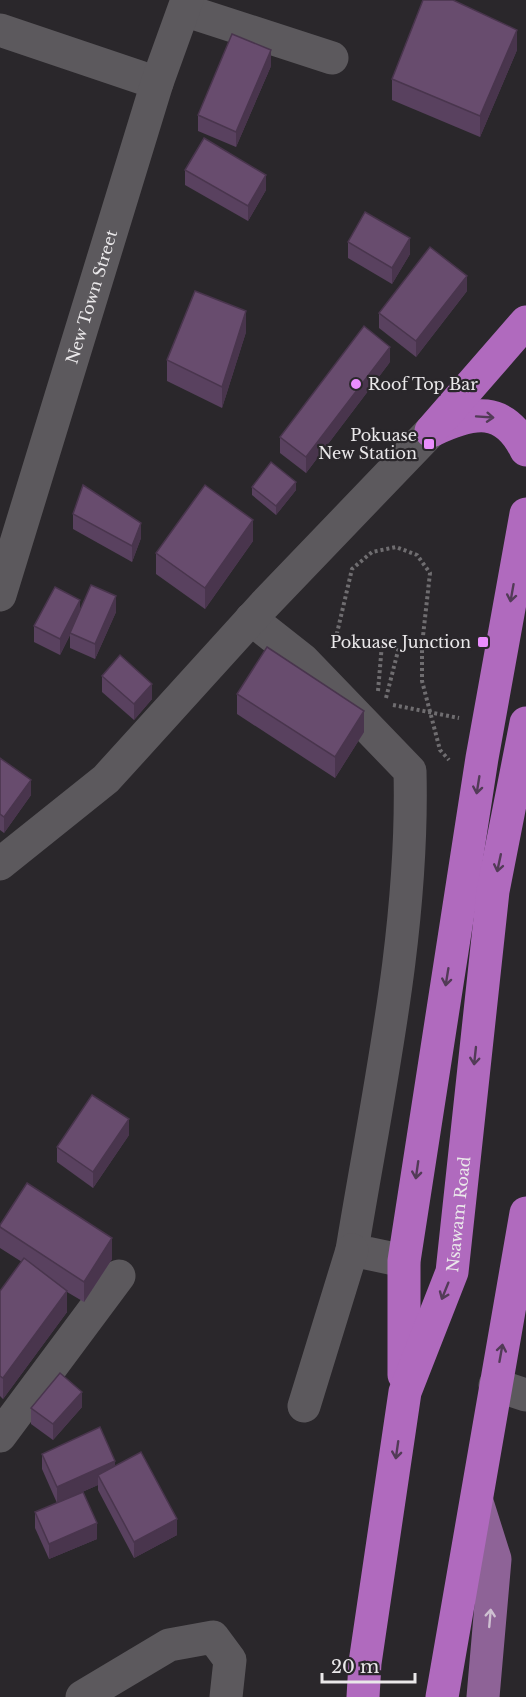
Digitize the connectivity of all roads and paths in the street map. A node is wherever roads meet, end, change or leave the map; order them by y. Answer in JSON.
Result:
{"nodes":[{"id":1,"x":185,"y":5,"type":"edge"},
{"id":2,"x":0,"y":30,"type":"edge"},
{"id":3,"x":332,"y":58,"type":"dead end"},
{"id":4,"x":157,"y":83,"type":"junction"},
{"id":5,"x":526,"y":322,"type":"edge"},
{"id":6,"x":431,"y":431,"type":"junction"},
{"id":7,"x":526,"y":450,"type":"edge"},
{"id":8,"x":526,"y":514,"type":"edge"},
{"id":9,"x":1,"y":589,"type":"edge"},
{"id":10,"x":251,"y":619,"type":"junction"},
{"id":11,"x":331,"y":658,"type":"dead end"},
{"id":12,"x":378,"y":690,"type":"dead end"},
{"id":13,"x":467,"y":719,"type":"dead end"},
{"id":14,"x":526,"y":723,"type":"edge"},
{"id":15,"x":477,"y":792,"type":"junction"},
{"id":16,"x":0,"y":864,"type":"edge"},
{"id":17,"x":525,"y":1229,"type":"edge"},
{"id":18,"x":352,"y":1250,"type":"junction"},
{"id":19,"x":404,"y":1261,"type":"junction"},
{"id":20,"x":119,"y":1276,"type":"dead end"},
{"id":21,"x":495,"y":1385,"type":"junction"},
{"id":22,"x":405,"y":1392,"type":"junction"},
{"id":23,"x":526,"y":1395,"type":"edge"},
{"id":24,"x":304,"y":1406,"type":"dead end"},
{"id":25,"x":1,"y":1434,"type":"edge"},
{"id":26,"x":477,"y":1502,"type":"junction"},
{"id":27,"x":82,"y":1697,"type":"edge"},
{"id":28,"x":226,"y":1697,"type":"edge"},
{"id":29,"x":363,"y":1697,"type":"edge"},
{"id":30,"x":442,"y":1697,"type":"edge"},
{"id":31,"x":483,"y":1697,"type":"edge"}],
"edges":[{"from":1,"to":3,"type":"street"},
{"from":1,"to":4,"type":"street","name":"New Town Street"},
{"from":2,"to":4,"type":"street"},
{"from":4,"to":9,"type":"street","name":"New Town Street"},
{"from":5,"to":6,"type":"highway"},
{"from":6,"to":7,"type":"highway","one_way":true},
{"from":6,"to":10,"type":"street"},
{"from":8,"to":15,"type":"highway","one_way":true},
{"from":10,"to":16,"type":"street"},
{"from":10,"to":18,"type":"street"},
{"from":11,"to":15,"type":"path"},
{"from":12,"to":13,"type":"path"},
{"from":14,"to":22,"type":"highway","name":"Nsawam Road","one_way":true},
{"from":15,"to":19,"type":"highway","one_way":true},
{"from":21,"to":17,"type":"highway","one_way":true},
{"from":18,"to":19,"type":"street"},
{"from":18,"to":24,"type":"street"},
{"from":19,"to":22,"type":"highway"},
{"from":20,"to":25,"type":"street"},
{"from":21,"to":23,"type":"street"},
{"from":21,"to":26,"type":"highway"},
{"from":22,"to":29,"type":"highway","name":"Nsawam Road","one_way":true},
{"from":26,"to":30,"type":"highway"},
{"from":31,"to":26,"type":"main road","one_way":true},
{"from":27,"to":28,"type":"street"}]}
